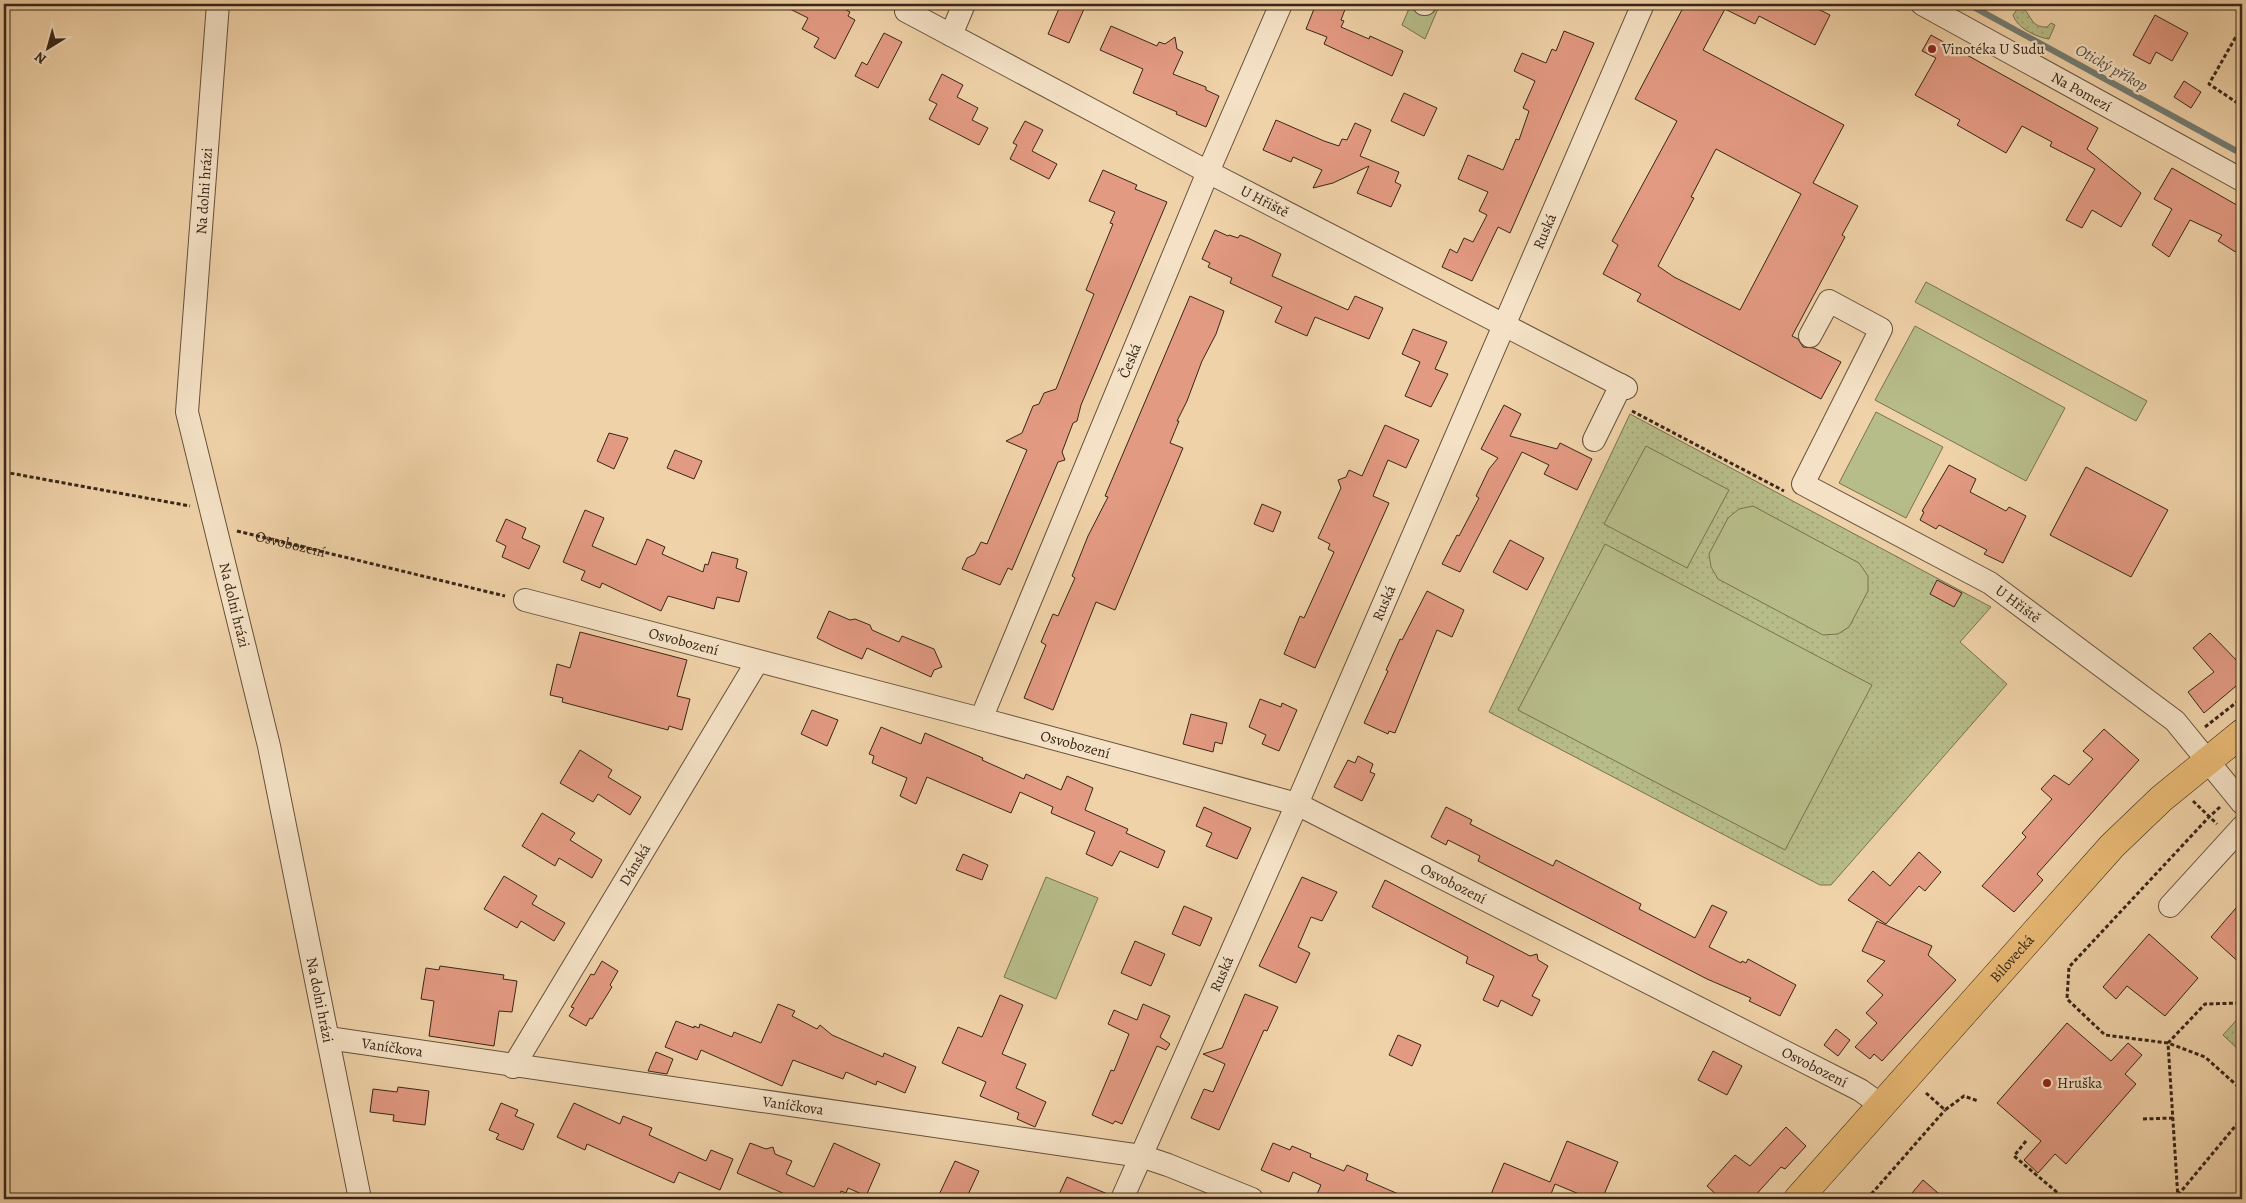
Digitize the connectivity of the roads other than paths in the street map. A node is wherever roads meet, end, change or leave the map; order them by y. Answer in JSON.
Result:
{"nodes":[{"id":1,"x":218,"y":4,"type":"edge"},
{"id":2,"x":964,"y":4,"type":"edge"},
{"id":3,"x":1281,"y":4,"type":"edge"},
{"id":4,"x":1643,"y":4,"type":"edge"},
{"id":5,"x":1922,"y":4,"type":"edge"},
{"id":6,"x":906,"y":11,"type":"dead end"},
{"id":7,"x":951,"y":34,"type":"junction"},
{"id":8,"x":1208,"y":172,"type":"junction"},
{"id":9,"x":2242,"y":180,"type":"edge"},
{"id":10,"x":1503,"y":324,"type":"junction"},
{"id":11,"x":1810,"y":336,"type":"dead end"},
{"id":12,"x":1594,"y":440,"type":"dead end"},
{"id":13,"x":525,"y":600,"type":"road end"},
{"id":14,"x":757,"y":662,"type":"junction"},
{"id":15,"x":980,"y":718,"type":"junction"},
{"id":16,"x":2242,"y":733,"type":"edge"},
{"id":17,"x":2207,"y":760,"type":"junction"},
{"id":18,"x":2239,"y":799,"type":"edge"},
{"id":19,"x":1296,"y":804,"type":"junction"},
{"id":20,"x":2242,"y":827,"type":"edge"},
{"id":21,"x":2170,"y":906,"type":"dead end"},
{"id":22,"x":328,"y":1038,"type":"junction"},
{"id":23,"x":514,"y":1067,"type":"junction"},
{"id":24,"x":1881,"y":1105,"type":"junction"},
{"id":25,"x":1141,"y":1156,"type":"junction"},
{"id":26,"x":360,"y":1199,"type":"edge"},
{"id":27,"x":1122,"y":1199,"type":"edge"},
{"id":28,"x":1252,"y":1199,"type":"edge"},
{"id":29,"x":1798,"y":1199,"type":"edge"}],
"edges":[{"from":1,"to":22,"type":"street","name":"Na dolni hrázi"},
{"from":2,"to":7,"type":"street"},
{"from":3,"to":8,"type":"street","name":"Česká"},
{"from":4,"to":10,"type":"street","name":"Ruská"},
{"from":5,"to":9,"type":"street","name":"Na Pomezí"},
{"from":6,"to":7,"type":"street","name":"U Hřiště"},
{"from":7,"to":8,"type":"street","name":"U Hřiště"},
{"from":8,"to":10,"type":"street","name":"U Hřiště"},
{"from":8,"to":15,"type":"street","name":"Česká"},
{"from":10,"to":12,"type":"street","name":"U Hřiště"},
{"from":10,"to":19,"type":"street","name":"Ruská"},
{"from":11,"to":17,"type":"street","name":"U Hřiště"},
{"from":13,"to":14,"type":"street","name":"Osvobození"},
{"from":14,"to":15,"type":"street","name":"Osvobození"},
{"from":14,"to":23,"type":"street","name":"Dánská"},
{"from":15,"to":19,"type":"street","name":"Osvobození"},
{"from":16,"to":17,"type":"main road","name":"Bílovecká"},
{"from":17,"to":18,"type":"street","name":"U Hřiště"},
{"from":17,"to":24,"type":"main road","name":"Bílovecká"},
{"from":19,"to":24,"type":"street","name":"Osvobození"},
{"from":19,"to":25,"type":"street","name":"Ruská"},
{"from":20,"to":21,"type":"street"},
{"from":22,"to":23,"type":"street","name":"Vaníčkova"},
{"from":22,"to":26,"type":"street","name":"Na dolni hrázi"},
{"from":23,"to":25,"type":"street","name":"Vaníčkova"},
{"from":24,"to":29,"type":"main road","name":"Bílovecká"},
{"from":25,"to":27,"type":"street","name":"Ruská"},
{"from":25,"to":28,"type":"street","name":"Vaníčkova"}]}
